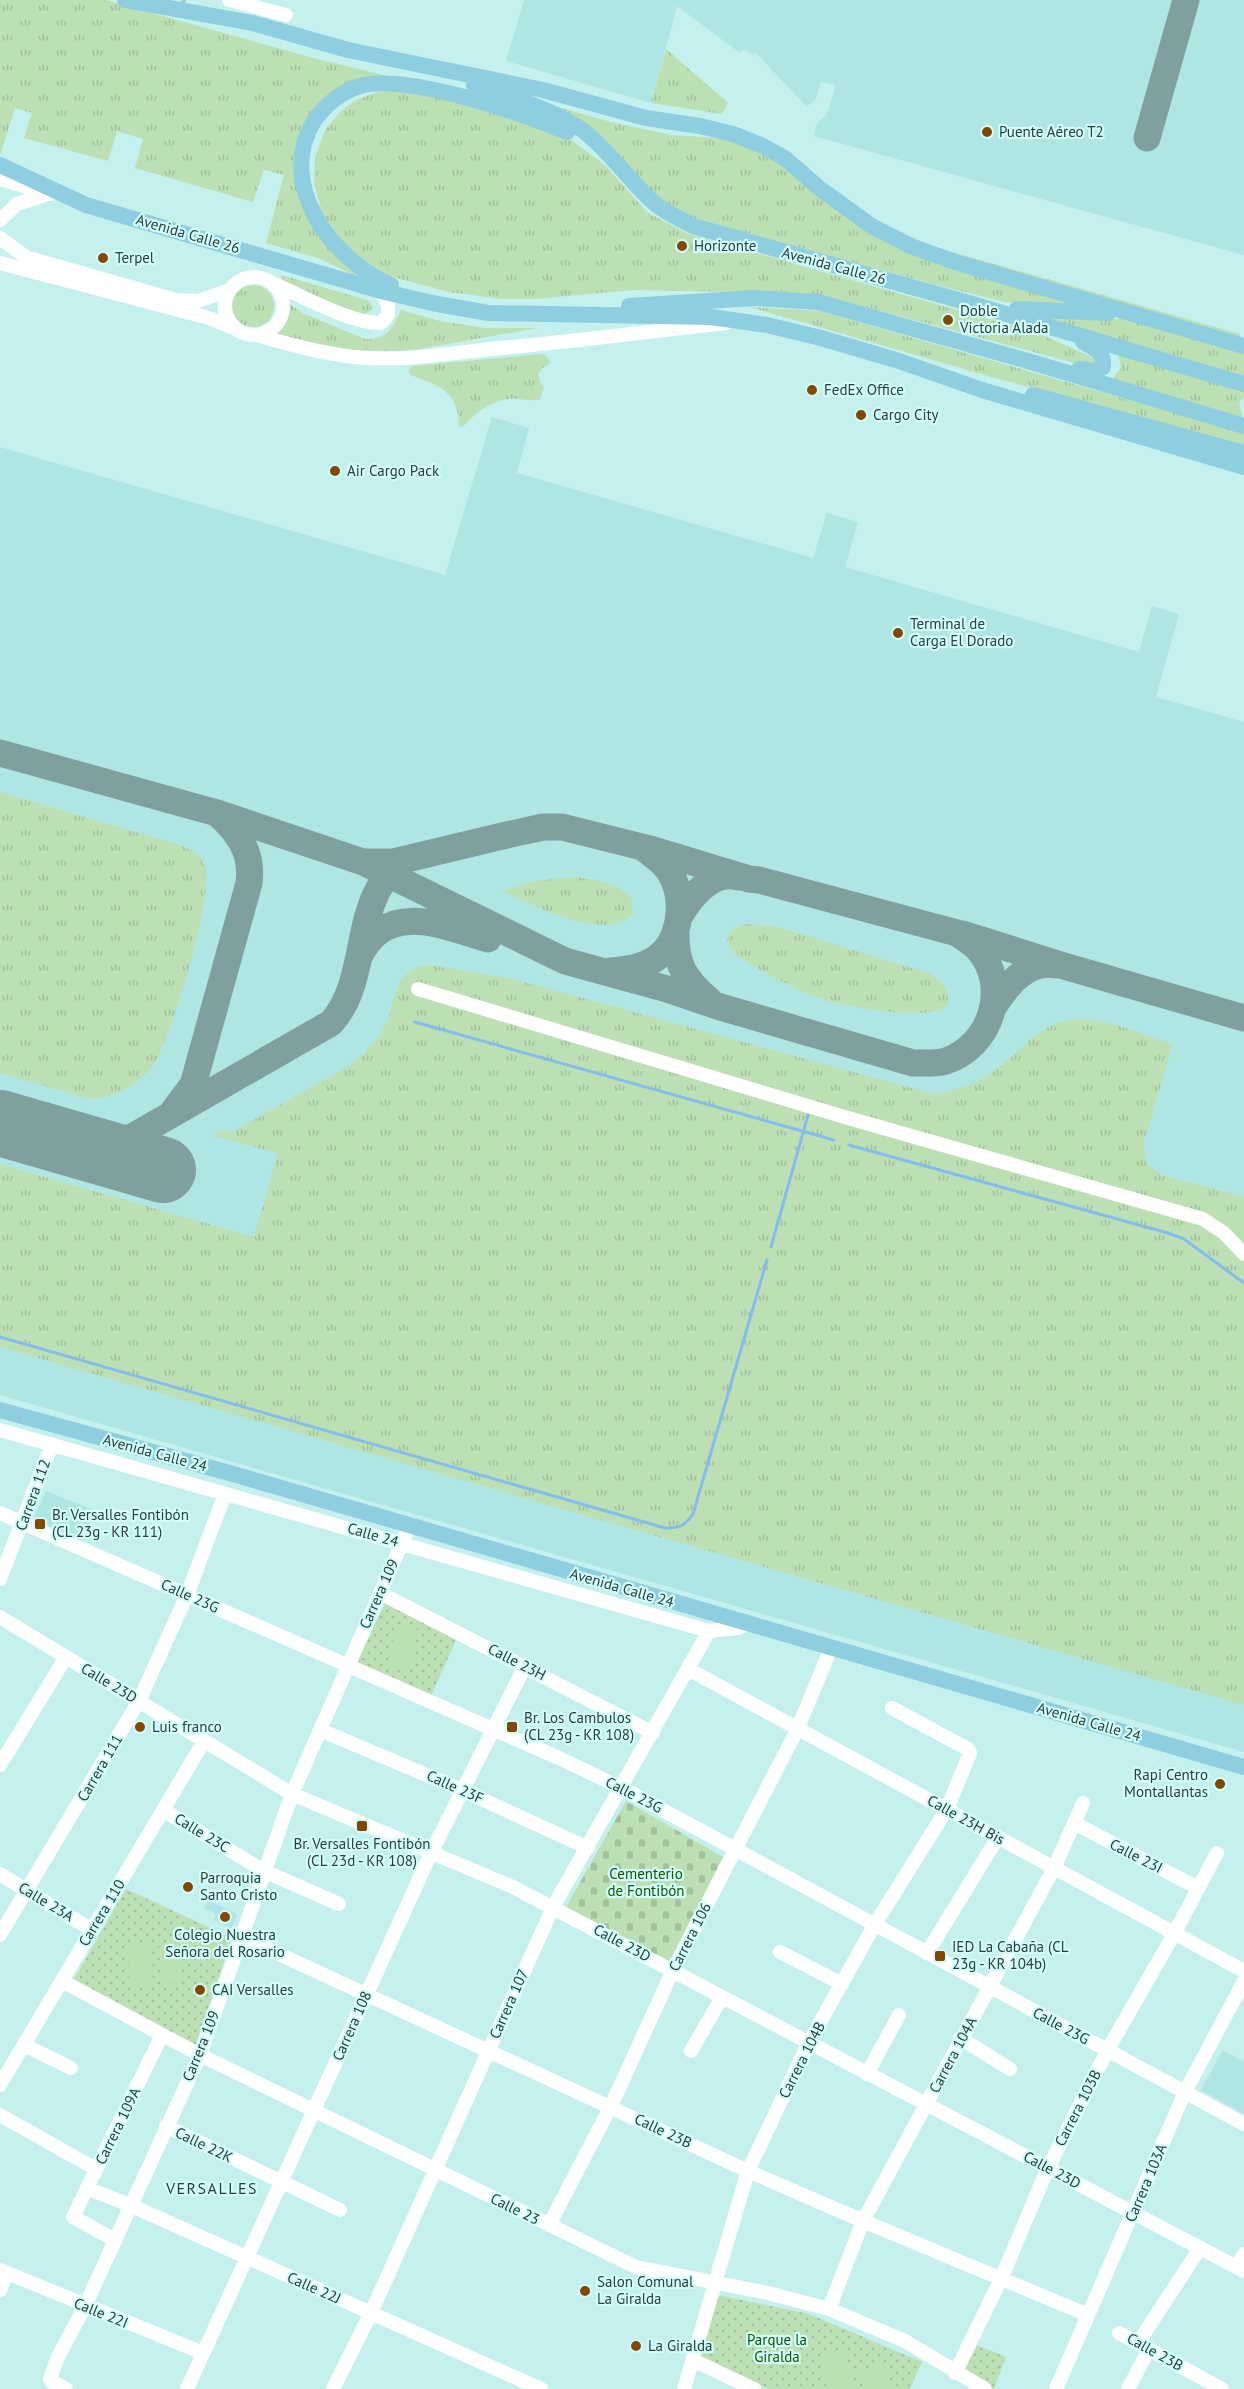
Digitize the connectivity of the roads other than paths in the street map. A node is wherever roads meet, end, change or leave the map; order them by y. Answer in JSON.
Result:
{"nodes":[{"id":1,"x":125,"y":0,"type":"edge"},
{"id":2,"x":229,"y":0,"type":"edge"},
{"id":3,"x":285,"y":15,"type":"dead end"},
{"id":4,"x":426,"y":67,"type":"junction"},
{"id":5,"x":605,"y":152,"type":"junction"},
{"id":6,"x":0,"y":165,"type":"edge"},
{"id":7,"x":0,"y":179,"type":"edge"},
{"id":8,"x":48,"y":194,"type":"junction"},
{"id":9,"x":87,"y":205,"type":"junction"},
{"id":10,"x":0,"y":220,"type":"edge"},
{"id":11,"x":0,"y":227,"type":"edge"},
{"id":12,"x":0,"y":238,"type":"edge"},
{"id":13,"x":0,"y":262,"type":"edge"},
{"id":14,"x":274,"y":284,"type":"junction"},
{"id":15,"x":229,"y":290,"type":"junction"},
{"id":16,"x":381,"y":291,"type":"junction"},
{"id":17,"x":962,"y":301,"type":"junction"},
{"id":18,"x":432,"y":303,"type":"junction"},
{"id":19,"x":520,"y":314,"type":"junction"},
{"id":20,"x":1130,"y":314,"type":"junction"},
{"id":21,"x":745,"y":321,"type":"junction"},
{"id":22,"x":236,"y":329,"type":"junction"},
{"id":23,"x":1067,"y":332,"type":"junction"},
{"id":24,"x":256,"y":335,"type":"junction"},
{"id":25,"x":1244,"y":346,"type":"edge"},
{"id":26,"x":899,"y":361,"type":"junction"},
{"id":27,"x":1028,"y":361,"type":"junction"},
{"id":28,"x":1244,"y":384,"type":"edge"},
{"id":29,"x":1244,"y":426,"type":"edge"},
{"id":30,"x":1244,"y":453,"type":"edge"},
{"id":31,"x":1244,"y":467,"type":"edge"},
{"id":32,"x":418,"y":989,"type":"dead end"},
{"id":33,"x":1244,"y":1254,"type":"edge"},
{"id":34,"x":0,"y":1410,"type":"edge"},
{"id":35,"x":0,"y":1430,"type":"edge"},
{"id":36,"x":52,"y":1444,"type":"junction"},
{"id":37,"x":225,"y":1494,"type":"junction"},
{"id":38,"x":0,"y":1513,"type":"edge"},
{"id":39,"x":23,"y":1523,"type":"junction"},
{"id":40,"x":409,"y":1527,"type":"junction"},
{"id":41,"x":402,"y":1544,"type":"junction"},
{"id":42,"x":0,"y":1579,"type":"edge"},
{"id":43,"x":380,"y":1593,"type":"junction"},
{"id":44,"x":187,"y":1595,"type":"junction"},
{"id":45,"x":647,"y":1595,"type":"junction"},
{"id":46,"x":0,"y":1617,"type":"edge"},
{"id":47,"x":661,"y":1617,"type":"junction"},
{"id":48,"x":747,"y":1624,"type":"junction"},
{"id":49,"x":709,"y":1631,"type":"junction"},
{"id":50,"x":831,"y":1648,"type":"junction"},
{"id":51,"x":66,"y":1658,"type":"junction"},
{"id":52,"x":347,"y":1665,"type":"junction"},
{"id":53,"x":525,"y":1666,"type":"junction"},
{"id":54,"x":688,"y":1669,"type":"junction"},
{"id":55,"x":139,"y":1701,"type":"junction"},
{"id":56,"x":892,"y":1708,"type":"dead end"},
{"id":57,"x":492,"y":1729,"type":"junction"},
{"id":58,"x":320,"y":1730,"type":"junction"},
{"id":59,"x":797,"y":1730,"type":"junction"},
{"id":60,"x":653,"y":1733,"type":"junction"},
{"id":61,"x":204,"y":1741,"type":"junction"},
{"id":62,"x":0,"y":1765,"type":"edge"},
{"id":63,"x":1244,"y":1767,"type":"edge"},
{"id":64,"x":622,"y":1788,"type":"junction"},
{"id":65,"x":462,"y":1790,"type":"junction"},
{"id":66,"x":292,"y":1794,"type":"junction"},
{"id":67,"x":1083,"y":1803,"type":"dead end"},
{"id":68,"x":947,"y":1809,"type":"junction"},
{"id":69,"x":163,"y":1810,"type":"junction"},
{"id":70,"x":1074,"y":1823,"type":"junction"},
{"id":71,"x":998,"y":1837,"type":"junction"},
{"id":72,"x":588,"y":1848,"type":"junction"},
{"id":73,"x":735,"y":1849,"type":"junction"},
{"id":74,"x":431,"y":1852,"type":"junction"},
{"id":75,"x":1217,"y":1853,"type":"dead end"},
{"id":76,"x":1054,"y":1868,"type":"junction"},
{"id":77,"x":264,"y":1871,"type":"junction"},
{"id":78,"x":0,"y":1874,"type":"edge"},
{"id":79,"x":1198,"y":1888,"type":"junction"},
{"id":80,"x":28,"y":1890,"type":"junction"},
{"id":81,"x":339,"y":1904,"type":"dead end"},
{"id":82,"x":553,"y":1907,"type":"junction"},
{"id":83,"x":875,"y":1924,"type":"junction"},
{"id":84,"x":92,"y":1930,"type":"junction"},
{"id":85,"x":1174,"y":1934,"type":"junction"},
{"id":86,"x":0,"y":1935,"type":"edge"},
{"id":87,"x":242,"y":1937,"type":"junction"},
{"id":88,"x":780,"y":1952,"type":"dead end"},
{"id":89,"x":927,"y":1953,"type":"junction"},
{"id":90,"x":673,"y":1970,"type":"junction"},
{"id":91,"x":1244,"y":1971,"type":"edge"},
{"id":92,"x":62,"y":1980,"type":"junction"},
{"id":93,"x":1244,"y":1980,"type":"edge"},
{"id":94,"x":842,"y":1984,"type":"junction"},
{"id":95,"x":989,"y":1988,"type":"junction"},
{"id":96,"x":366,"y":1995,"type":"junction"},
{"id":97,"x":722,"y":1997,"type":"junction"},
{"id":98,"x":899,"y":2015,"type":"dead end"},
{"id":99,"x":162,"y":2035,"type":"junction"},
{"id":100,"x":960,"y":2038,"type":"junction"},
{"id":101,"x":809,"y":2042,"type":"junction"},
{"id":102,"x":24,"y":2045,"type":"junction"},
{"id":103,"x":488,"y":2051,"type":"junction"},
{"id":104,"x":691,"y":2051,"type":"dead end"},
{"id":105,"x":1107,"y":2051,"type":"junction"},
{"id":106,"x":200,"y":2055,"type":"junction"},
{"id":107,"x":70,"y":2068,"type":"dead end"},
{"id":108,"x":1010,"y":2069,"type":"dead end"},
{"id":109,"x":867,"y":2074,"type":"junction"},
{"id":110,"x":0,"y":2085,"type":"edge"},
{"id":111,"x":1185,"y":2092,"type":"junction"},
{"id":112,"x":927,"y":2105,"type":"junction"},
{"id":113,"x":611,"y":2106,"type":"junction"},
{"id":114,"x":314,"y":2111,"type":"junction"},
{"id":115,"x":0,"y":2115,"type":"edge"},
{"id":116,"x":1244,"y":2124,"type":"edge"},
{"id":117,"x":166,"y":2126,"type":"junction"},
{"id":118,"x":1048,"y":2168,"type":"junction"},
{"id":119,"x":96,"y":2169,"type":"junction"},
{"id":120,"x":435,"y":2170,"type":"junction"},
{"id":121,"x":748,"y":2171,"type":"junction"},
{"id":122,"x":280,"y":2182,"type":"junction"},
{"id":123,"x":87,"y":2188,"type":"junction"},
{"id":124,"x":132,"y":2206,"type":"junction"},
{"id":125,"x":340,"y":2210,"type":"dead end"},
{"id":126,"x":1132,"y":2214,"type":"junction"},
{"id":127,"x":863,"y":2221,"type":"junction"},
{"id":128,"x":549,"y":2225,"type":"junction"},
{"id":129,"x":115,"y":2241,"type":"junction"},
{"id":130,"x":1200,"y":2248,"type":"junction"},
{"id":131,"x":1244,"y":2254,"type":"edge"},
{"id":132,"x":246,"y":2257,"type":"junction"},
{"id":133,"x":1240,"y":2269,"type":"edge"},
{"id":134,"x":3,"y":2272,"type":"edge"},
{"id":135,"x":1000,"y":2278,"type":"junction"},
{"id":136,"x":716,"y":2283,"type":"junction"},
{"id":137,"x":0,"y":2290,"type":"edge"},
{"id":138,"x":86,"y":2306,"type":"junction"},
{"id":139,"x":829,"y":2309,"type":"junction"},
{"id":140,"x":371,"y":2313,"type":"junction"},
{"id":141,"x":1089,"y":2315,"type":"junction"},
{"id":142,"x":1119,"y":2333,"type":"dead end"},
{"id":143,"x":1144,"y":2346,"type":"junction"},
{"id":144,"x":203,"y":2352,"type":"junction"},
{"id":145,"x":693,"y":2360,"type":"junction"},
{"id":146,"x":955,"y":2373,"type":"junction"},
{"id":147,"x":66,"y":2389,"type":"edge"},
{"id":148,"x":187,"y":2389,"type":"edge"},
{"id":149,"x":333,"y":2389,"type":"edge"},
{"id":150,"x":541,"y":2389,"type":"edge"},
{"id":151,"x":684,"y":2389,"type":"edge"},
{"id":152,"x":754,"y":2389,"type":"edge"},
{"id":153,"x":985,"y":2389,"type":"edge"},
{"id":154,"x":1056,"y":2389,"type":"edge"},
{"id":155,"x":1128,"y":2389,"type":"edge"},
{"id":156,"x":1222,"y":2389,"type":"edge"}],
"edges":[{"from":1,"to":4,"type":"main road","name":"Avenida Calle 26"},
{"from":2,"to":3,"type":"street"},
{"from":4,"to":5,"type":"main road","name":"Avenida Calle 26"},
{"from":4,"to":20,"type":"main road","name":"Avenida Calle 26"},
{"from":5,"to":17,"type":"main road","name":"Avenida Calle 26"},
{"from":5,"to":18,"type":"main road"},
{"from":6,"to":9,"type":"main road","name":"Avenida Calle 26"},
{"from":7,"to":8,"type":"street"},
{"from":8,"to":9,"type":"street"},
{"from":8,"to":10,"type":"street"},
{"from":9,"to":16,"type":"main road","name":"Avenida Calle 26"},
{"from":11,"to":12,"type":"street"},
{"from":12,"to":15,"type":"street"},
{"from":13,"to":22,"type":"street"},
{"from":14,"to":15,"type":"street"},
{"from":14,"to":16,"type":"street"},
{"from":14,"to":24,"type":"street"},
{"from":15,"to":22,"type":"street"},
{"from":16,"to":18,"type":"main road","name":"Avenida Calle 26"},
{"from":17,"to":20,"type":"main road"},
{"from":17,"to":23,"type":"main road","name":"Avenida Calle 26"},
{"from":18,"to":19,"type":"main road","name":"Avenida Calle 26"},
{"from":19,"to":21,"type":"main road","name":"Avenida Calle 26"},
{"from":19,"to":27,"type":"main road","name":"Avenida Calle 26"},
{"from":20,"to":25,"type":"main road","name":"Avenida Calle 26"},
{"from":21,"to":24,"type":"street","name":"Avenida Calle 26"},
{"from":21,"to":26,"type":"main road","name":"Avenida Calle 26"},
{"from":22,"to":24,"type":"street"},
{"from":23,"to":27,"type":"main road"},
{"from":23,"to":28,"type":"main road","name":"Avenida Calle 26"},
{"from":26,"to":30,"type":"main road","name":"Avenida Calle 26"},
{"from":26,"to":31,"type":"main road","name":"Avenida Calle 26"},
{"from":27,"to":29,"type":"main road","name":"Avenida Calle 26"},
{"from":32,"to":33,"type":"street"},
{"from":34,"to":40,"type":"main road","name":"Avenida Calle 24"},
{"from":35,"to":36,"type":"street","name":"Calle 24"},
{"from":36,"to":37,"type":"street","name":"Calle 24"},
{"from":36,"to":39,"type":"street","name":"Carrera 112"},
{"from":37,"to":41,"type":"street","name":"Calle 24"},
{"from":37,"to":44,"type":"street","name":"Carrera 111"},
{"from":38,"to":39,"type":"street","name":"Calle 23G"},
{"from":39,"to":42,"type":"street","name":"Carrera 112"},
{"from":39,"to":44,"type":"street","name":"Calle 23G"},
{"from":40,"to":41,"type":"street","name":"Carrera 109"},
{"from":40,"to":45,"type":"main road","name":"Avenida Calle 24"},
{"from":41,"to":43,"type":"street","name":"Carrera 109"},
{"from":41,"to":47,"type":"street","name":"Calle 24"},
{"from":43,"to":52,"type":"street","name":"Carrera 109"},
{"from":43,"to":53,"type":"street","name":"Calle 23H"},
{"from":44,"to":52,"type":"street","name":"Calle 23G"},
{"from":44,"to":55,"type":"street","name":"Carrera 111"},
{"from":45,"to":47,"type":"street"},
{"from":45,"to":48,"type":"main road","name":"Avenida Calle 24"},
{"from":46,"to":51,"type":"street","name":"Calle 23D"},
{"from":47,"to":49,"type":"street","name":"Calle 24"},
{"from":48,"to":49,"type":"street","name":"Calle 24"},
{"from":48,"to":50,"type":"main road","name":"Avenida Calle 24"},
{"from":49,"to":54,"type":"street","name":"Carrera 107"},
{"from":50,"to":59,"type":"street","name":"Carrera 106"},
{"from":50,"to":63,"type":"main road","name":"Avenida Calle 24"},
{"from":51,"to":55,"type":"street","name":"Calle 23D"},
{"from":51,"to":62,"type":"street"},
{"from":52,"to":57,"type":"street","name":"Calle 23G"},
{"from":52,"to":58,"type":"street","name":"Carrera 109"},
{"from":53,"to":57,"type":"street","name":"Carrera 108"},
{"from":53,"to":60,"type":"street","name":"Calle 23H"},
{"from":54,"to":59,"type":"street","name":"Calle 23H Bis"},
{"from":54,"to":60,"type":"street","name":"Carrera 107"},
{"from":55,"to":61,"type":"street","name":"Calle 23D"},
{"from":55,"to":80,"type":"street","name":"Carrera 111"},
{"from":56,"to":68,"type":"street","name":"Carrera 104B"},
{"from":57,"to":64,"type":"street","name":"Calle 23G"},
{"from":57,"to":65,"type":"street","name":"Carrera 108"},
{"from":58,"to":65,"type":"street","name":"Calle 23F"},
{"from":58,"to":66,"type":"street","name":"Carrera 109"},
{"from":59,"to":68,"type":"street","name":"Calle 23H Bis"},
{"from":59,"to":73,"type":"street","name":"Carrera 106"},
{"from":60,"to":64,"type":"street","name":"Carrera 107"},
{"from":61,"to":66,"type":"street","name":"Calle 23D"},
{"from":61,"to":69,"type":"street","name":"Carrera 110"},
{"from":64,"to":72,"type":"street","name":"Carrera 107"},
{"from":64,"to":73,"type":"street","name":"Calle 23G"},
{"from":65,"to":72,"type":"street","name":"Calle 23F"},
{"from":65,"to":74,"type":"street","name":"Carrera 108"},
{"from":66,"to":74,"type":"street","name":"Calle 23D"},
{"from":66,"to":77,"type":"street","name":"Carrera 109"},
{"from":67,"to":70,"type":"street","name":"Carrera 104A"},
{"from":68,"to":71,"type":"street","name":"Calle 23H Bis"},
{"from":68,"to":83,"type":"street","name":"Carrera 104B"},
{"from":69,"to":77,"type":"street","name":"Calle 23C"},
{"from":69,"to":84,"type":"street","name":"Carrera 110"},
{"from":70,"to":76,"type":"street","name":"Carrera 104A"},
{"from":70,"to":79,"type":"street","name":"Calle 23I"},
{"from":71,"to":76,"type":"street","name":"Calle 23H Bis"},
{"from":71,"to":89,"type":"street"},
{"from":72,"to":82,"type":"street","name":"Carrera 107"},
{"from":73,"to":83,"type":"street","name":"Calle 23G"},
{"from":73,"to":90,"type":"street","name":"Carrera 106"},
{"from":74,"to":82,"type":"street","name":"Calle 23D"},
{"from":74,"to":96,"type":"street","name":"Carrera 108"},
{"from":75,"to":79,"type":"street","name":"Carrera 103B"},
{"from":76,"to":85,"type":"street","name":"Calle 23H Bis"},
{"from":76,"to":95,"type":"street","name":"Carrera 104A"},
{"from":77,"to":81,"type":"street","name":"Calle 23C"},
{"from":77,"to":87,"type":"street","name":"Carrera 109"},
{"from":78,"to":80,"type":"street","name":"Calle 23A"},
{"from":79,"to":85,"type":"street","name":"Carrera 103B"},
{"from":80,"to":84,"type":"street","name":"Calle 23A"},
{"from":80,"to":86,"type":"street","name":"Carrera 111"},
{"from":82,"to":90,"type":"street","name":"Calle 23D"},
{"from":82,"to":103,"type":"street","name":"Carrera 107"},
{"from":83,"to":89,"type":"street","name":"Calle 23G"},
{"from":83,"to":94,"type":"street","name":"Carrera 104B"},
{"from":84,"to":92,"type":"street","name":"Carrera 110"},
{"from":85,"to":91,"type":"street","name":"Calle 23H Bis"},
{"from":85,"to":105,"type":"street","name":"Carrera 103B"},
{"from":87,"to":96,"type":"street","name":"Calle 23B"},
{"from":87,"to":106,"type":"street","name":"Carrera 109"},
{"from":88,"to":94,"type":"street"},
{"from":89,"to":95,"type":"street","name":"Calle 23G"},
{"from":90,"to":97,"type":"street","name":"Calle 23D"},
{"from":90,"to":113,"type":"street","name":"Carrera 106"},
{"from":92,"to":99,"type":"street","name":"Calle 23"},
{"from":92,"to":102,"type":"street","name":"Carrera 110"},
{"from":93,"to":111,"type":"street","name":"Carrera 103A"},
{"from":94,"to":101,"type":"street","name":"Carrera 104B"},
{"from":95,"to":100,"type":"street","name":"Carrera 104A"},
{"from":95,"to":105,"type":"street","name":"Calle 23G"},
{"from":96,"to":103,"type":"street","name":"Calle 23B"},
{"from":96,"to":114,"type":"street","name":"Carrera 108"},
{"from":97,"to":101,"type":"street","name":"Calle 23D"},
{"from":97,"to":104,"type":"street"},
{"from":98,"to":109,"type":"street"},
{"from":99,"to":106,"type":"street","name":"Calle 23"},
{"from":99,"to":119,"type":"street","name":"Carrera 109A"},
{"from":100,"to":108,"type":"street"},
{"from":100,"to":112,"type":"street","name":"Carrera 104A"},
{"from":101,"to":109,"type":"street","name":"Calle 23D"},
{"from":101,"to":121,"type":"street","name":"Carrera 104B"},
{"from":102,"to":107,"type":"street"},
{"from":102,"to":110,"type":"street","name":"Carrera 110"},
{"from":103,"to":113,"type":"street","name":"Calle 23B"},
{"from":103,"to":120,"type":"street","name":"Carrera 107"},
{"from":105,"to":111,"type":"street","name":"Calle 23G"},
{"from":105,"to":118,"type":"street","name":"Carrera 103B"},
{"from":106,"to":114,"type":"street","name":"Calle 23"},
{"from":106,"to":117,"type":"street","name":"Carrera 109"},
{"from":109,"to":112,"type":"street","name":"Calle 23D"},
{"from":111,"to":116,"type":"street","name":"Calle 23G"},
{"from":111,"to":126,"type":"street","name":"Carrera 103A"},
{"from":112,"to":118,"type":"street","name":"Calle 23D"},
{"from":112,"to":127,"type":"street","name":"Carrera 104A"},
{"from":113,"to":121,"type":"street","name":"Calle 23B"},
{"from":113,"to":128,"type":"street","name":"Carrera 106"},
{"from":114,"to":120,"type":"street","name":"Calle 23"},
{"from":114,"to":122,"type":"street","name":"Carrera 108"},
{"from":115,"to":119,"type":"street"},
{"from":117,"to":122,"type":"street","name":"Calle 22K"},
{"from":117,"to":124,"type":"street","name":"Carrera 109"},
{"from":118,"to":126,"type":"street","name":"Calle 23D"},
{"from":118,"to":135,"type":"street","name":"Carrera 103B"},
{"from":119,"to":123,"type":"street","name":"Carrera 109A"},
{"from":120,"to":128,"type":"street","name":"Calle 23"},
{"from":120,"to":140,"type":"street","name":"Carrera 107"},
{"from":121,"to":127,"type":"street","name":"Calle 23B"},
{"from":121,"to":136,"type":"street","name":"Carrera 104B"},
{"from":122,"to":125,"type":"street","name":"Calle 22K"},
{"from":122,"to":132,"type":"street","name":"Carrera 108"},
{"from":123,"to":124,"type":"street","name":"Calle 22J"},
{"from":123,"to":129,"type":"street","name":"Carrera 109A"},
{"from":124,"to":129,"type":"street","name":"Carrera 109"},
{"from":124,"to":132,"type":"street","name":"Calle 22J"},
{"from":126,"to":130,"type":"street","name":"Calle 23D"},
{"from":126,"to":141,"type":"street","name":"Carrera 103A"},
{"from":127,"to":135,"type":"street","name":"Calle 23B"},
{"from":127,"to":139,"type":"street","name":"Carrera 104A"},
{"from":128,"to":136,"type":"street","name":"Calle 23"},
{"from":129,"to":138,"type":"street","name":"Carrera 109"},
{"from":130,"to":133,"type":"street","name":"Calle 23D"},
{"from":130,"to":143,"type":"street"},
{"from":131,"to":133,"type":"street"},
{"from":132,"to":140,"type":"street","name":"Calle 22J"},
{"from":132,"to":144,"type":"street","name":"Carrera 108"},
{"from":134,"to":137,"type":"street"},
{"from":134,"to":138,"type":"street","name":"Calle 22I"},
{"from":135,"to":141,"type":"street","name":"Calle 23B"},
{"from":135,"to":146,"type":"street","name":"Carrera 103B"},
{"from":136,"to":139,"type":"street","name":"Calle 23"},
{"from":136,"to":145,"type":"street","name":"Carrera 104B"},
{"from":138,"to":144,"type":"street","name":"Calle 22I"},
{"from":138,"to":147,"type":"street","name":"Carrera 109"},
{"from":139,"to":146,"type":"street","name":"Calle 23"},
{"from":140,"to":149,"type":"street","name":"Carrera 107"},
{"from":140,"to":150,"type":"street","name":"Calle 22J"},
{"from":141,"to":154,"type":"street","name":"Carrera 103A"},
{"from":142,"to":143,"type":"street","name":"Calle 23B"},
{"from":143,"to":155,"type":"street"},
{"from":143,"to":156,"type":"street","name":"Calle 23B"},
{"from":144,"to":148,"type":"street","name":"Carrera 108"},
{"from":145,"to":151,"type":"street","name":"Carrera 104B"},
{"from":145,"to":152,"type":"street"},
{"from":146,"to":153,"type":"street","name":"Calle 23"}]}
